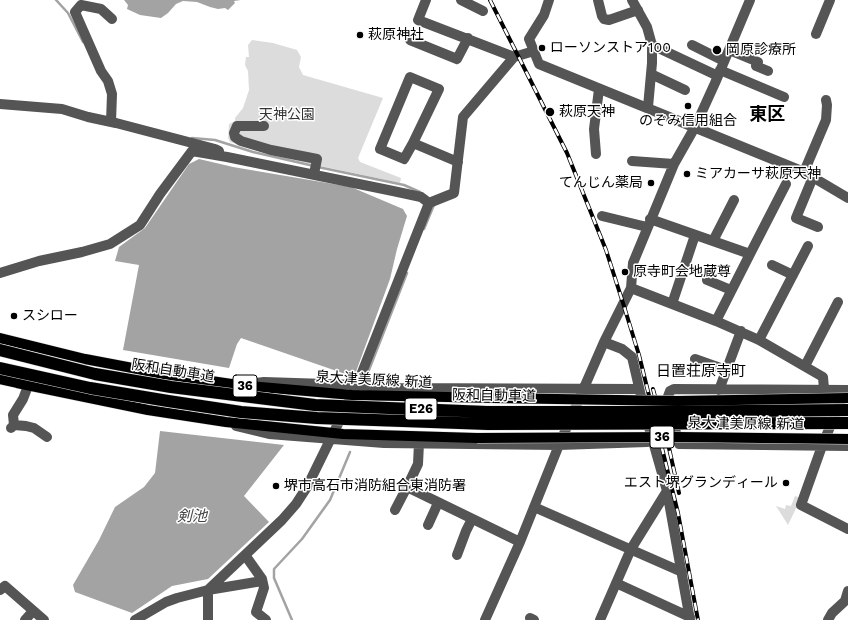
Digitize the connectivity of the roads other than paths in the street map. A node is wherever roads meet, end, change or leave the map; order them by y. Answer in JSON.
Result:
{"nodes":[{"id":1,"x":426,"y":0,"type":"edge"},
{"id":2,"x":461,"y":0,"type":"edge"},
{"id":3,"x":548,"y":0,"type":"edge"},
{"id":4,"x":598,"y":0,"type":"edge"},
{"id":5,"x":632,"y":0,"type":"edge"},
{"id":6,"x":750,"y":0,"type":"edge"},
{"id":7,"x":830,"y":0,"type":"edge"},
{"id":8,"x":638,"y":10,"type":"junction"},
{"id":9,"x":483,"y":11,"type":"dead end"},
{"id":10,"x":112,"y":19,"type":"dead end"},
{"id":11,"x":816,"y":34,"type":"dead end"},
{"id":12,"x":468,"y":38,"type":"junction"},
{"id":13,"x":410,"y":40,"type":"dead end"},
{"id":14,"x":652,"y":45,"type":"junction"},
{"id":15,"x":692,"y":45,"type":"dead end"},
{"id":16,"x":729,"y":50,"type":"junction"},
{"id":17,"x":534,"y":51,"type":"junction"},
{"id":18,"x":514,"y":57,"type":"junction"},
{"id":19,"x":721,"y":69,"type":"junction"},
{"id":20,"x":768,"y":71,"type":"dead end"},
{"id":21,"x":651,"y":74,"type":"junction"},
{"id":22,"x":599,"y":88,"type":"junction"},
{"id":23,"x":685,"y":90,"type":"dead end"},
{"id":24,"x":784,"y":97,"type":"dead end"},
{"id":25,"x":826,"y":100,"type":"dead end"},
{"id":26,"x":0,"y":104,"type":"edge"},
{"id":27,"x":648,"y":107,"type":"junction"},
{"id":28,"x":111,"y":122,"type":"junction"},
{"id":29,"x":264,"y":126,"type":"dead end"},
{"id":30,"x":695,"y":127,"type":"junction"},
{"id":31,"x":413,"y":143,"type":"junction"},
{"id":32,"x":596,"y":154,"type":"dead end"},
{"id":33,"x":227,"y":157,"type":"junction"},
{"id":34,"x":632,"y":161,"type":"dead end"},
{"id":35,"x":458,"y":162,"type":"junction"},
{"id":36,"x":674,"y":164,"type":"junction"},
{"id":37,"x":804,"y":172,"type":"junction"},
{"id":38,"x":314,"y":174,"type":"junction"},
{"id":39,"x":813,"y":177,"type":"junction"},
{"id":40,"x":786,"y":184,"type":"dead end"},
{"id":41,"x":848,"y":198,"type":"edge"},
{"id":42,"x":734,"y":200,"type":"dead end"},
{"id":43,"x":429,"y":203,"type":"junction"},
{"id":44,"x":602,"y":216,"type":"dead end"},
{"id":45,"x":649,"y":223,"type":"junction"},
{"id":46,"x":818,"y":227,"type":"dead end"},
{"id":47,"x":695,"y":235,"type":"junction"},
{"id":48,"x":713,"y":241,"type":"junction"},
{"id":49,"x":808,"y":246,"type":"dead end"},
{"id":50,"x":750,"y":254,"type":"junction"},
{"id":51,"x":772,"y":265,"type":"dead end"},
{"id":52,"x":0,"y":274,"type":"edge"},
{"id":53,"x":793,"y":275,"type":"junction"},
{"id":54,"x":707,"y":280,"type":"dead end"},
{"id":55,"x":631,"y":288,"type":"junction"},
{"id":56,"x":731,"y":290,"type":"junction"},
{"id":57,"x":838,"y":302,"type":"dead end"},
{"id":58,"x":672,"y":304,"type":"junction"},
{"id":59,"x":716,"y":321,"type":"junction"},
{"id":60,"x":741,"y":331,"type":"junction"},
{"id":61,"x":0,"y":338,"type":"edge"},
{"id":62,"x":759,"y":340,"type":"junction"},
{"id":63,"x":604,"y":342,"type":"junction"},
{"id":64,"x":0,"y":350,"type":"edge"},
{"id":65,"x":695,"y":359,"type":"dead end"},
{"id":66,"x":805,"y":366,"type":"junction"},
{"id":67,"x":0,"y":368,"type":"edge"},
{"id":68,"x":726,"y":370,"type":"junction"},
{"id":69,"x":0,"y":379,"type":"edge"},
{"id":70,"x":28,"y":386,"type":"junction"},
{"id":71,"x":639,"y":389,"type":"junction"},
{"id":72,"x":355,"y":390,"type":"junction"},
{"id":73,"x":584,"y":390,"type":"junction"},
{"id":74,"x":719,"y":390,"type":"junction"},
{"id":75,"x":824,"y":390,"type":"junction"},
{"id":76,"x":847,"y":391,"type":"edge"},
{"id":77,"x":848,"y":410,"type":"edge"},
{"id":78,"x":848,"y":423,"type":"edge"},
{"id":79,"x":332,"y":436,"type":"junction"},
{"id":80,"x":47,"y":438,"type":"dead end"},
{"id":81,"x":848,"y":438,"type":"edge"},
{"id":82,"x":653,"y":442,"type":"junction"},
{"id":83,"x":419,"y":443,"type":"junction"},
{"id":84,"x":560,"y":445,"type":"junction"},
{"id":85,"x":822,"y":446,"type":"junction"},
{"id":86,"x":848,"y":446,"type":"edge"},
{"id":87,"x":407,"y":487,"type":"junction"},
{"id":88,"x":667,"y":491,"type":"junction"},
{"id":89,"x":438,"y":503,"type":"junction"},
{"id":90,"x":534,"y":507,"type":"junction"},
{"id":91,"x":395,"y":510,"type":"dead end"},
{"id":92,"x":472,"y":519,"type":"junction"},
{"id":93,"x":428,"y":525,"type":"dead end"},
{"id":94,"x":848,"y":529,"type":"edge"},
{"id":95,"x":520,"y":542,"type":"junction"},
{"id":96,"x":631,"y":549,"type":"junction"},
{"id":97,"x":458,"y":554,"type":"dead end"},
{"id":98,"x":245,"y":555,"type":"junction"},
{"id":99,"x":682,"y":572,"type":"junction"},
{"id":100,"x":262,"y":581,"type":"junction"},
{"id":101,"x":616,"y":583,"type":"junction"},
{"id":102,"x":0,"y":590,"type":"edge"},
{"id":103,"x":208,"y":590,"type":"junction"},
{"id":104,"x":847,"y":599,"type":"edge"},
{"id":105,"x":33,"y":611,"type":"junction"},
{"id":106,"x":254,"y":616,"type":"edge"},
{"id":107,"x":602,"y":619,"type":"edge"},
{"id":108,"x":690,"y":619,"type":"edge"},
{"id":109,"x":25,"y":620,"type":"edge"},
{"id":110,"x":44,"y":620,"type":"edge"},
{"id":111,"x":135,"y":620,"type":"edge"},
{"id":112,"x":208,"y":620,"type":"edge"},
{"id":113,"x":266,"y":620,"type":"edge"},
{"id":114,"x":485,"y":620,"type":"edge"},
{"id":115,"x":828,"y":620,"type":"edge"}],
"edges":[{"from":1,"to":12,"type":"street"},
{"from":2,"to":9,"type":"street"},
{"from":3,"to":17,"type":"street"},
{"from":4,"to":8,"type":"street"},
{"from":5,"to":8,"type":"street"},
{"from":6,"to":16,"type":"street"},
{"from":7,"to":11,"type":"street"},
{"from":8,"to":14,"type":"street"},
{"from":10,"to":28,"type":"street"},
{"from":12,"to":13,"type":"street"},
{"from":12,"to":18,"type":"street"},
{"from":14,"to":19,"type":"street"},
{"from":14,"to":21,"type":"street"},
{"from":15,"to":19,"type":"street"},
{"from":16,"to":19,"type":"street"},
{"from":16,"to":20,"type":"street"},
{"from":17,"to":18,"type":"street"},
{"from":17,"to":22,"type":"street"},
{"from":18,"to":35,"type":"street"},
{"from":19,"to":24,"type":"street"},
{"from":19,"to":30,"type":"street"},
{"from":21,"to":23,"type":"street"},
{"from":21,"to":27,"type":"street"},
{"from":22,"to":27,"type":"street"},
{"from":22,"to":32,"type":"street"},
{"from":25,"to":37,"type":"street"},
{"from":26,"to":28,"type":"street"},
{"from":27,"to":30,"type":"street"},
{"from":28,"to":33,"type":"street"},
{"from":29,"to":38,"type":"street"},
{"from":30,"to":36,"type":"street"},
{"from":30,"to":37,"type":"street"},
{"from":31,"to":31,"type":"street"},
{"from":31,"to":35,"type":"street"},
{"from":33,"to":38,"type":"street"},
{"from":33,"to":52,"type":"street"},
{"from":34,"to":36,"type":"street"},
{"from":35,"to":43,"type":"street"},
{"from":36,"to":45,"type":"street"},
{"from":37,"to":39,"type":"street"},
{"from":38,"to":43,"type":"street"},
{"from":39,"to":41,"type":"street"},
{"from":39,"to":46,"type":"street"},
{"from":40,"to":50,"type":"street"},
{"from":42,"to":48,"type":"street"},
{"from":43,"to":72,"type":"street"},
{"from":44,"to":45,"type":"street"},
{"from":45,"to":47,"type":"street"},
{"from":45,"to":55,"type":"street"},
{"from":47,"to":48,"type":"street"},
{"from":47,"to":58,"type":"street"},
{"from":48,"to":50,"type":"street"},
{"from":49,"to":53,"type":"street"},
{"from":50,"to":56,"type":"street"},
{"from":51,"to":53,"type":"street"},
{"from":53,"to":62,"type":"street"},
{"from":54,"to":56,"type":"street"},
{"from":55,"to":58,"type":"street"},
{"from":55,"to":63,"type":"street"},
{"from":56,"to":59,"type":"street"},
{"from":57,"to":66,"type":"street"},
{"from":58,"to":59,"type":"street"},
{"from":59,"to":60,"type":"street"},
{"from":60,"to":62,"type":"street"},
{"from":60,"to":68,"type":"street"},
{"from":61,"to":72,"type":"main road","name":"泉大津美原線 新道","number":"36"},
{"from":62,"to":66,"type":"street"},
{"from":63,"to":71,"type":"street"},
{"from":63,"to":73,"type":"street"},
{"from":64,"to":77,"type":"highway","name":"阪和自動車道","number":"E26","bridge":true},
{"from":65,"to":68,"type":"street"},
{"from":66,"to":75,"type":"street"},
{"from":67,"to":78,"type":"highway","name":"阪和自動車道","number":"E26","bridge":true},
{"from":68,"to":74,"type":"street"},
{"from":69,"to":70,"type":"main road","name":"泉大津美原線 新道","number":"36"},
{"from":70,"to":79,"type":"main road","name":"泉大津美原線 新道","number":"36"},
{"from":70,"to":80,"type":"street"},
{"from":71,"to":73,"type":"street"},
{"from":71,"to":82,"type":"street"},
{"from":72,"to":73,"type":"street"},
{"from":72,"to":76,"type":"main road","name":"泉大津美原線 新道","number":"36","bridge":true},
{"from":72,"to":79,"type":"street"},
{"from":73,"to":84,"type":"street"},
{"from":74,"to":75,"type":"street"},
{"from":74,"to":85,"type":"street"},
{"from":75,"to":76,"type":"street"},
{"from":76,"to":85,"type":"street"},
{"from":79,"to":81,"type":"main road","name":"泉大津美原線 新道","number":"36","bridge":true},
{"from":79,"to":83,"type":"street"},
{"from":79,"to":98,"type":"street"},
{"from":82,"to":84,"type":"street"},
{"from":82,"to":88,"type":"street"},
{"from":83,"to":84,"type":"street"},
{"from":83,"to":87,"type":"street"},
{"from":84,"to":90,"type":"street"},
{"from":85,"to":86,"type":"street"},
{"from":85,"to":94,"type":"street"},
{"from":87,"to":89,"type":"street"},
{"from":87,"to":91,"type":"street"},
{"from":88,"to":96,"type":"street"},
{"from":88,"to":99,"type":"street"},
{"from":89,"to":92,"type":"street"},
{"from":89,"to":93,"type":"street"},
{"from":90,"to":95,"type":"street"},
{"from":90,"to":96,"type":"street"},
{"from":92,"to":95,"type":"street"},
{"from":92,"to":97,"type":"street"},
{"from":95,"to":114,"type":"street"},
{"from":96,"to":99,"type":"street"},
{"from":96,"to":101,"type":"street"},
{"from":98,"to":100,"type":"street"},
{"from":98,"to":103,"type":"street"},
{"from":99,"to":108,"type":"street"},
{"from":100,"to":103,"type":"street"},
{"from":100,"to":106,"type":"street"},
{"from":101,"to":107,"type":"street"},
{"from":101,"to":108,"type":"street"},
{"from":102,"to":105,"type":"street"},
{"from":103,"to":111,"type":"street"},
{"from":103,"to":112,"type":"street"},
{"from":104,"to":115,"type":"street"},
{"from":105,"to":109,"type":"street"},
{"from":105,"to":110,"type":"street"},
{"from":106,"to":113,"type":"street"}]}
